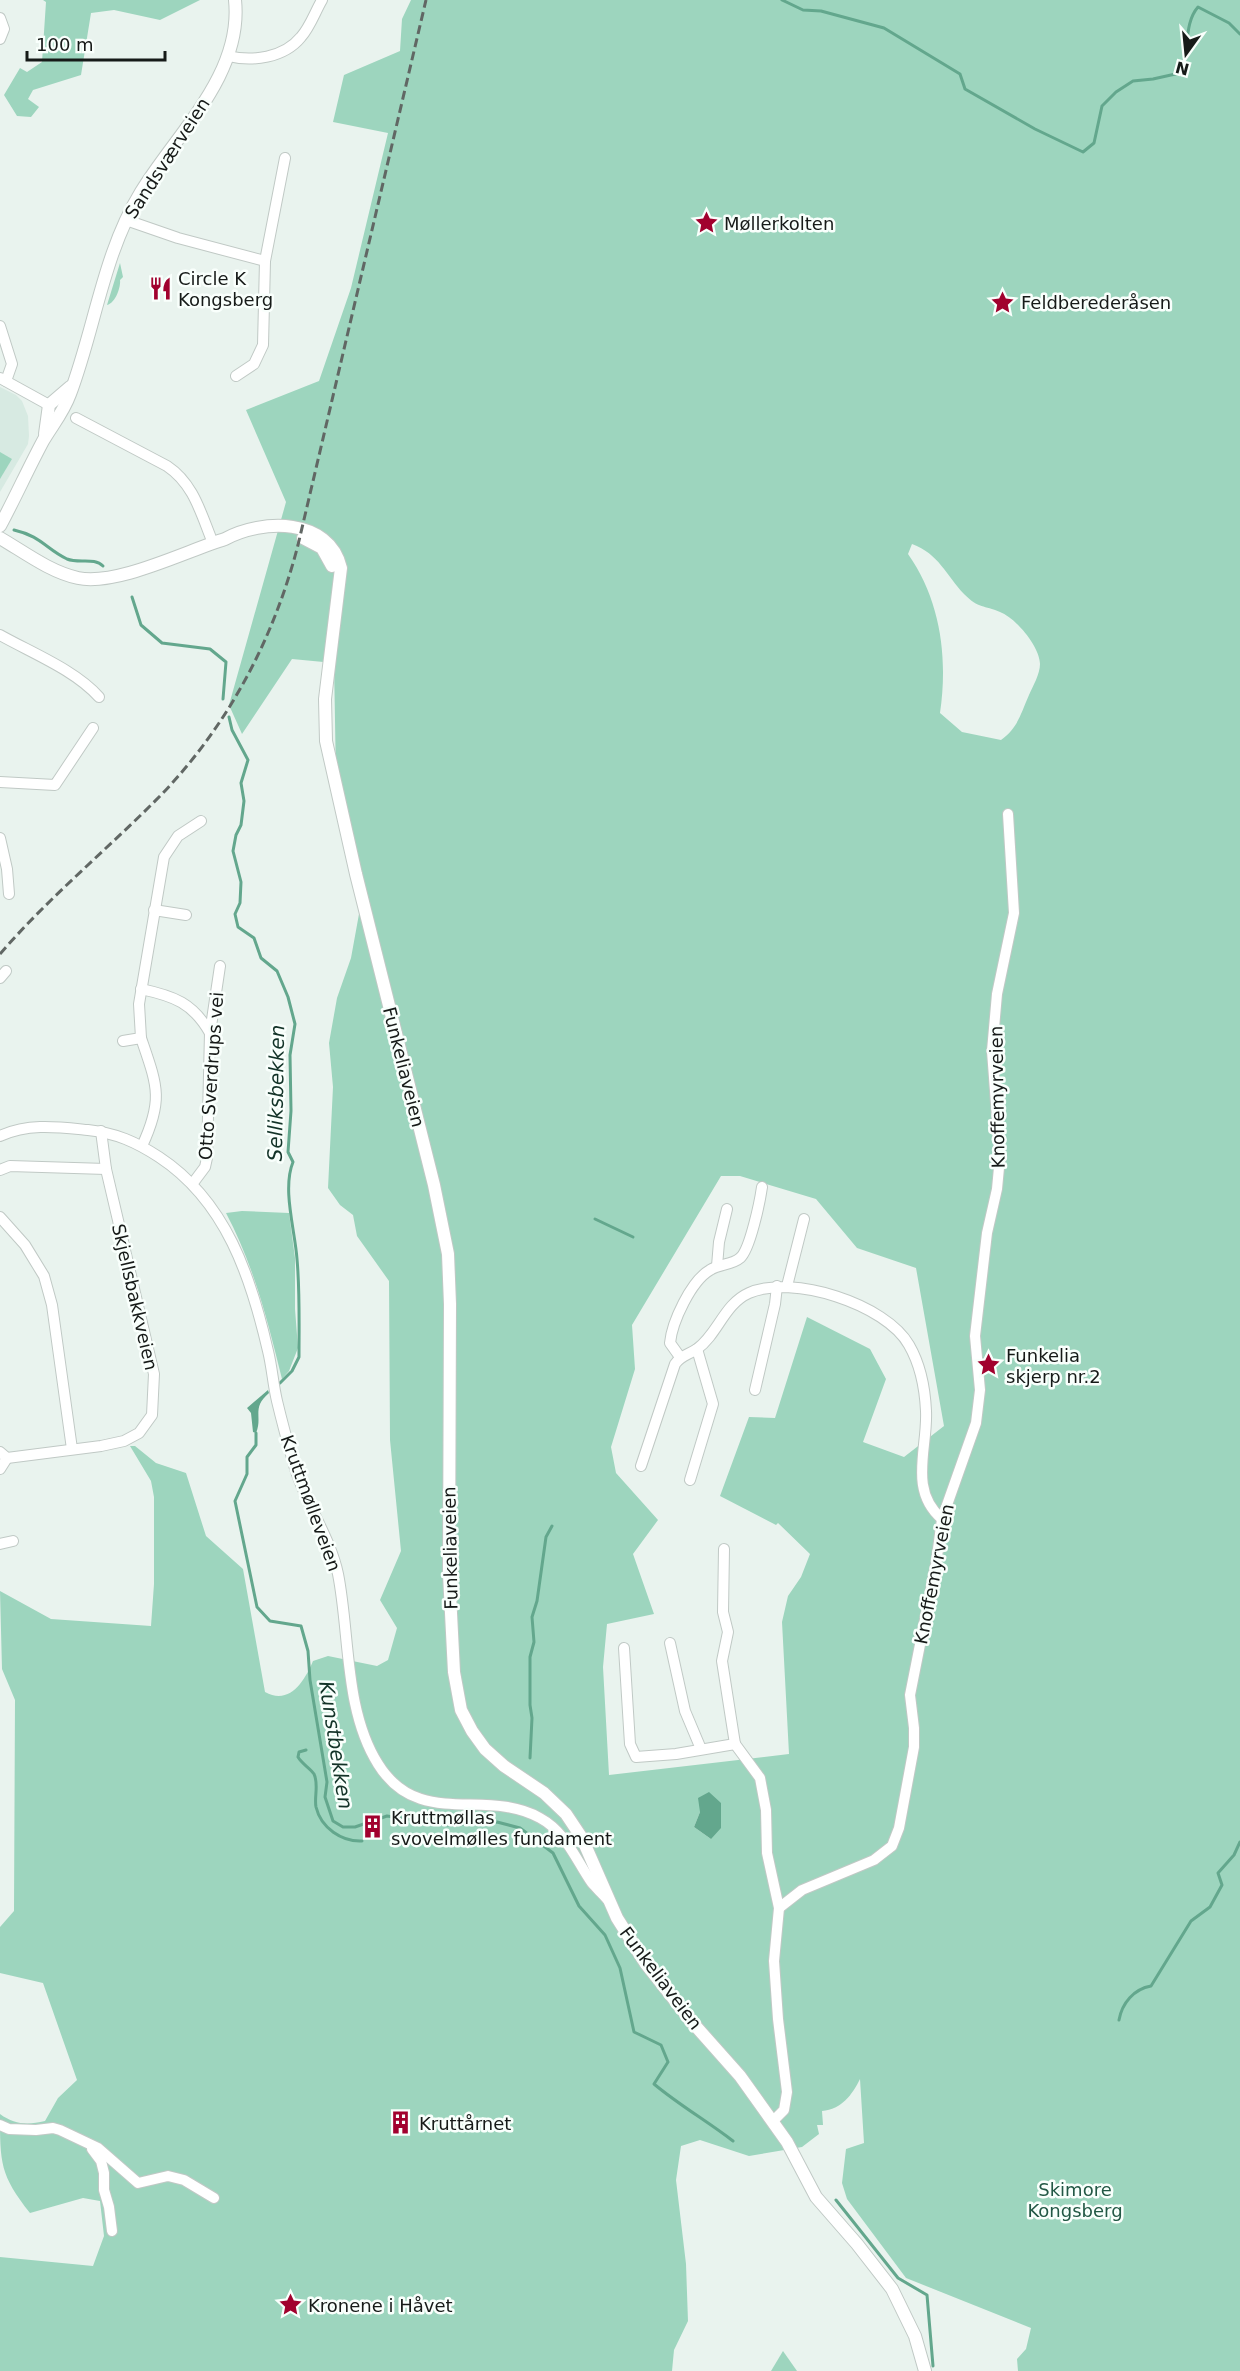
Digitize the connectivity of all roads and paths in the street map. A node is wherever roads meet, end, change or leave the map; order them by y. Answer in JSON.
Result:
{"nodes":[{"id":1,"x":235,"y":0,"type":"edge"},
{"id":2,"x":322,"y":0,"type":"edge"},
{"id":3,"x":0,"y":18,"type":"edge"},
{"id":4,"x":0,"y":39,"type":"edge"},
{"id":5,"x":228,"y":56,"type":"junction"},
{"id":6,"x":285,"y":158,"type":"dead end"},
{"id":7,"x":126,"y":220,"type":"junction"},
{"id":8,"x":265,"y":261,"type":"junction"},
{"id":9,"x":0,"y":326,"type":"edge"},
{"id":10,"x":236,"y":376,"type":"dead end"},
{"id":11,"x":3,"y":379,"type":"edge"},
{"id":12,"x":55,"y":409,"type":"junction"},
{"id":13,"x":76,"y":418,"type":"dead end"},
{"id":14,"x":0,"y":526,"type":"edge"},
{"id":15,"x":0,"y":538,"type":"edge"},
{"id":16,"x":219,"y":541,"type":"junction"},
{"id":17,"x":0,"y":635,"type":"edge"},
{"id":18,"x":99,"y":697,"type":"dead end"},
{"id":19,"x":93,"y":728,"type":"dead end"},
{"id":20,"x":0,"y":782,"type":"edge"},
{"id":21,"x":1008,"y":814,"type":"dead end"},
{"id":22,"x":201,"y":821,"type":"dead end"},
{"id":23,"x":0,"y":838,"type":"edge"},
{"id":24,"x":9,"y":894,"type":"dead end"},
{"id":25,"x":154,"y":910,"type":"junction"},
{"id":26,"x":186,"y":915,"type":"dead end"},
{"id":27,"x":220,"y":966,"type":"dead end"},
{"id":28,"x":141,"y":989,"type":"junction"},
{"id":29,"x":210,"y":1033,"type":"junction"},
{"id":30,"x":141,"y":1038,"type":"junction"},
{"id":31,"x":123,"y":1041,"type":"dead end"},
{"id":32,"x":101,"y":1131,"type":"junction"},
{"id":33,"x":0,"y":1136,"type":"edge"},
{"id":34,"x":142,"y":1146,"type":"junction"},
{"id":35,"x":106,"y":1169,"type":"junction"},
{"id":36,"x":0,"y":1170,"type":"edge"},
{"id":37,"x":193,"y":1183,"type":"junction"},
{"id":38,"x":762,"y":1187,"type":"dead end"},
{"id":39,"x":727,"y":1209,"type":"dead end"},
{"id":40,"x":0,"y":1217,"type":"edge"},
{"id":41,"x":804,"y":1219,"type":"dead end"},
{"id":42,"x":717,"y":1266,"type":"junction"},
{"id":43,"x":782,"y":1286,"type":"junction"},
{"id":44,"x":697,"y":1349,"type":"junction"},
{"id":45,"x":680,"y":1357,"type":"junction"},
{"id":46,"x":754,"y":1390,"type":"dead end"},
{"id":47,"x":72,"y":1449,"type":"junction"},
{"id":48,"x":4,"y":1455,"type":"edge"},
{"id":49,"x":640,"y":1466,"type":"dead end"},
{"id":50,"x":0,"y":1469,"type":"edge"},
{"id":51,"x":690,"y":1480,"type":"dead end"},
{"id":52,"x":942,"y":1519,"type":"junction"},
{"id":53,"x":13,"y":1541,"type":"dead end"},
{"id":54,"x":0,"y":1544,"type":"edge"},
{"id":55,"x":724,"y":1549,"type":"dead end"},
{"id":56,"x":670,"y":1642,"type":"dead end"},
{"id":57,"x":624,"y":1648,"type":"dead end"},
{"id":58,"x":735,"y":1744,"type":"junction"},
{"id":59,"x":701,"y":1749,"type":"junction"},
{"id":60,"x":607,"y":1899,"type":"junction"},
{"id":61,"x":779,"y":1908,"type":"junction"},
{"id":62,"x":773,"y":2121,"type":"junction"},
{"id":63,"x":0,"y":2125,"type":"edge"},
{"id":64,"x":88,"y":2145,"type":"junction"},
{"id":65,"x":214,"y":2198,"type":"dead end"},
{"id":66,"x":112,"y":2231,"type":"dead end"},
{"id":67,"x":925,"y":2371,"type":"edge"}],
"edges":[{"from":1,"to":5,"type":"street","name":"Sandsværveien"},
{"from":2,"to":5,"type":"street"},
{"from":3,"to":4,"type":"street"},
{"from":5,"to":7,"type":"street","name":"Sandsværveien"},
{"from":6,"to":8,"type":"street"},
{"from":7,"to":8,"type":"street"},
{"from":7,"to":12,"type":"street","name":"Sandsværveien"},
{"from":8,"to":10,"type":"street"},
{"from":9,"to":11,"type":"street"},
{"from":11,"to":12,"type":"street"},
{"from":12,"to":14,"type":"street","name":"Sandsværveien"},
{"from":13,"to":16,"type":"street"},
{"from":15,"to":16,"type":"street","name":"Funkeliaveien"},
{"from":16,"to":60,"type":"street","name":"Funkeliaveien"},
{"from":17,"to":18,"type":"street"},
{"from":19,"to":20,"type":"street"},
{"from":21,"to":52,"type":"street","name":"Knoffemyrveien"},
{"from":22,"to":25,"type":"street"},
{"from":23,"to":24,"type":"street"},
{"from":25,"to":26,"type":"street"},
{"from":25,"to":28,"type":"street"},
{"from":27,"to":29,"type":"street","name":"Otto Sverdrups vei"},
{"from":28,"to":29,"type":"street"},
{"from":28,"to":30,"type":"street"},
{"from":29,"to":37,"type":"street","name":"Otto Sverdrups vei"},
{"from":30,"to":31,"type":"street"},
{"from":30,"to":34,"type":"street"},
{"from":32,"to":33,"type":"street","name":"Kruttmølleveien"},
{"from":32,"to":34,"type":"street","name":"Kruttmølleveien"},
{"from":32,"to":35,"type":"street","name":"Skjellsbakkveien"},
{"from":34,"to":37,"type":"street","name":"Kruttmølleveien"},
{"from":35,"to":36,"type":"street"},
{"from":35,"to":47,"type":"street","name":"Skjellsbakkveien"},
{"from":37,"to":60,"type":"street","name":"Kruttmølleveien"},
{"from":38,"to":42,"type":"street"},
{"from":39,"to":42,"type":"street"},
{"from":40,"to":47,"type":"street"},
{"from":41,"to":43,"type":"street"},
{"from":42,"to":45,"type":"street"},
{"from":43,"to":44,"type":"street"},
{"from":43,"to":46,"type":"street"},
{"from":43,"to":52,"type":"street"},
{"from":44,"to":45,"type":"street"},
{"from":44,"to":51,"type":"street"},
{"from":45,"to":49,"type":"street"},
{"from":47,"to":48,"type":"street","name":"Skjellsbakkveien"},
{"from":48,"to":50,"type":"street"},
{"from":52,"to":61,"type":"street","name":"Knoffemyrveien"},
{"from":53,"to":54,"type":"street"},
{"from":55,"to":58,"type":"street"},
{"from":56,"to":59,"type":"street"},
{"from":57,"to":59,"type":"street"},
{"from":58,"to":59,"type":"street"},
{"from":58,"to":61,"type":"street"},
{"from":60,"to":62,"type":"street","name":"Funkeliaveien"},
{"from":61,"to":62,"type":"street"},
{"from":62,"to":67,"type":"street","name":"Funkeliaveien"},
{"from":63,"to":64,"type":"street"},
{"from":64,"to":65,"type":"street"},
{"from":64,"to":66,"type":"street"}]}
